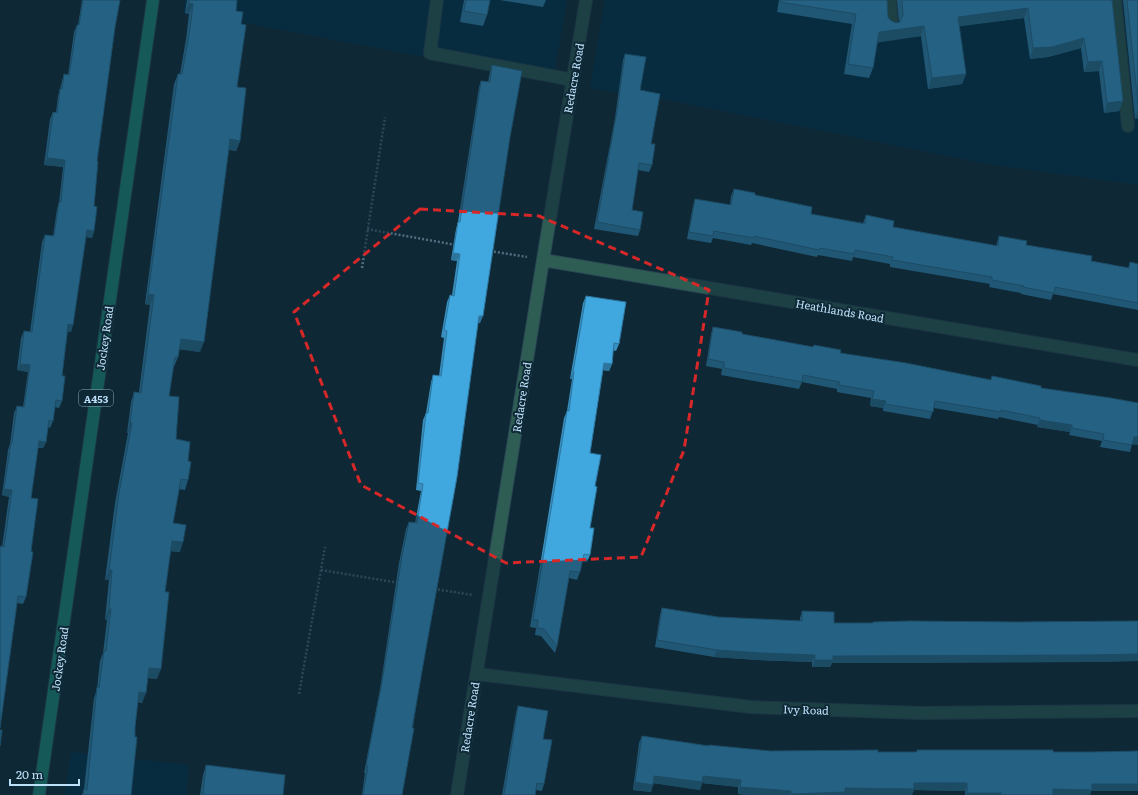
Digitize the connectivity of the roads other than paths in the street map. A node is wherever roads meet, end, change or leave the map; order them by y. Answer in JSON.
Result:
{"nodes":[{"id":1,"x":153,"y":0,"type":"edge"},
{"id":2,"x":437,"y":0,"type":"edge"},
{"id":3,"x":586,"y":0,"type":"edge"},
{"id":4,"x":890,"y":0,"type":"edge"},
{"id":5,"x":1115,"y":0,"type":"edge"},
{"id":6,"x":892,"y":26,"type":"edge"},
{"id":7,"x":573,"y":80,"type":"junction"},
{"id":8,"x":1128,"y":126,"type":"dead end"},
{"id":9,"x":543,"y":260,"type":"junction"},
{"id":10,"x":1138,"y":360,"type":"edge"},
{"id":11,"x":476,"y":674,"type":"junction"},
{"id":12,"x":1138,"y":711,"type":"edge"},
{"id":13,"x":39,"y":795,"type":"edge"},
{"id":14,"x":457,"y":795,"type":"edge"}],
"edges":[{"from":1,"to":13,"type":"main road","name":"Jockey Road","number":"A453"},
{"from":2,"to":7,"type":"street"},
{"from":3,"to":7,"type":"street","name":"Redacre Road"},
{"from":4,"to":6,"type":"street"},
{"from":5,"to":8,"type":"street"},
{"from":7,"to":9,"type":"street","name":"Redacre Road"},
{"from":9,"to":10,"type":"street","name":"Heathlands Road"},
{"from":9,"to":11,"type":"street","name":"Redacre Road"},
{"from":11,"to":12,"type":"street","name":"Ivy Road"},
{"from":11,"to":14,"type":"street","name":"Redacre Road"}]}
